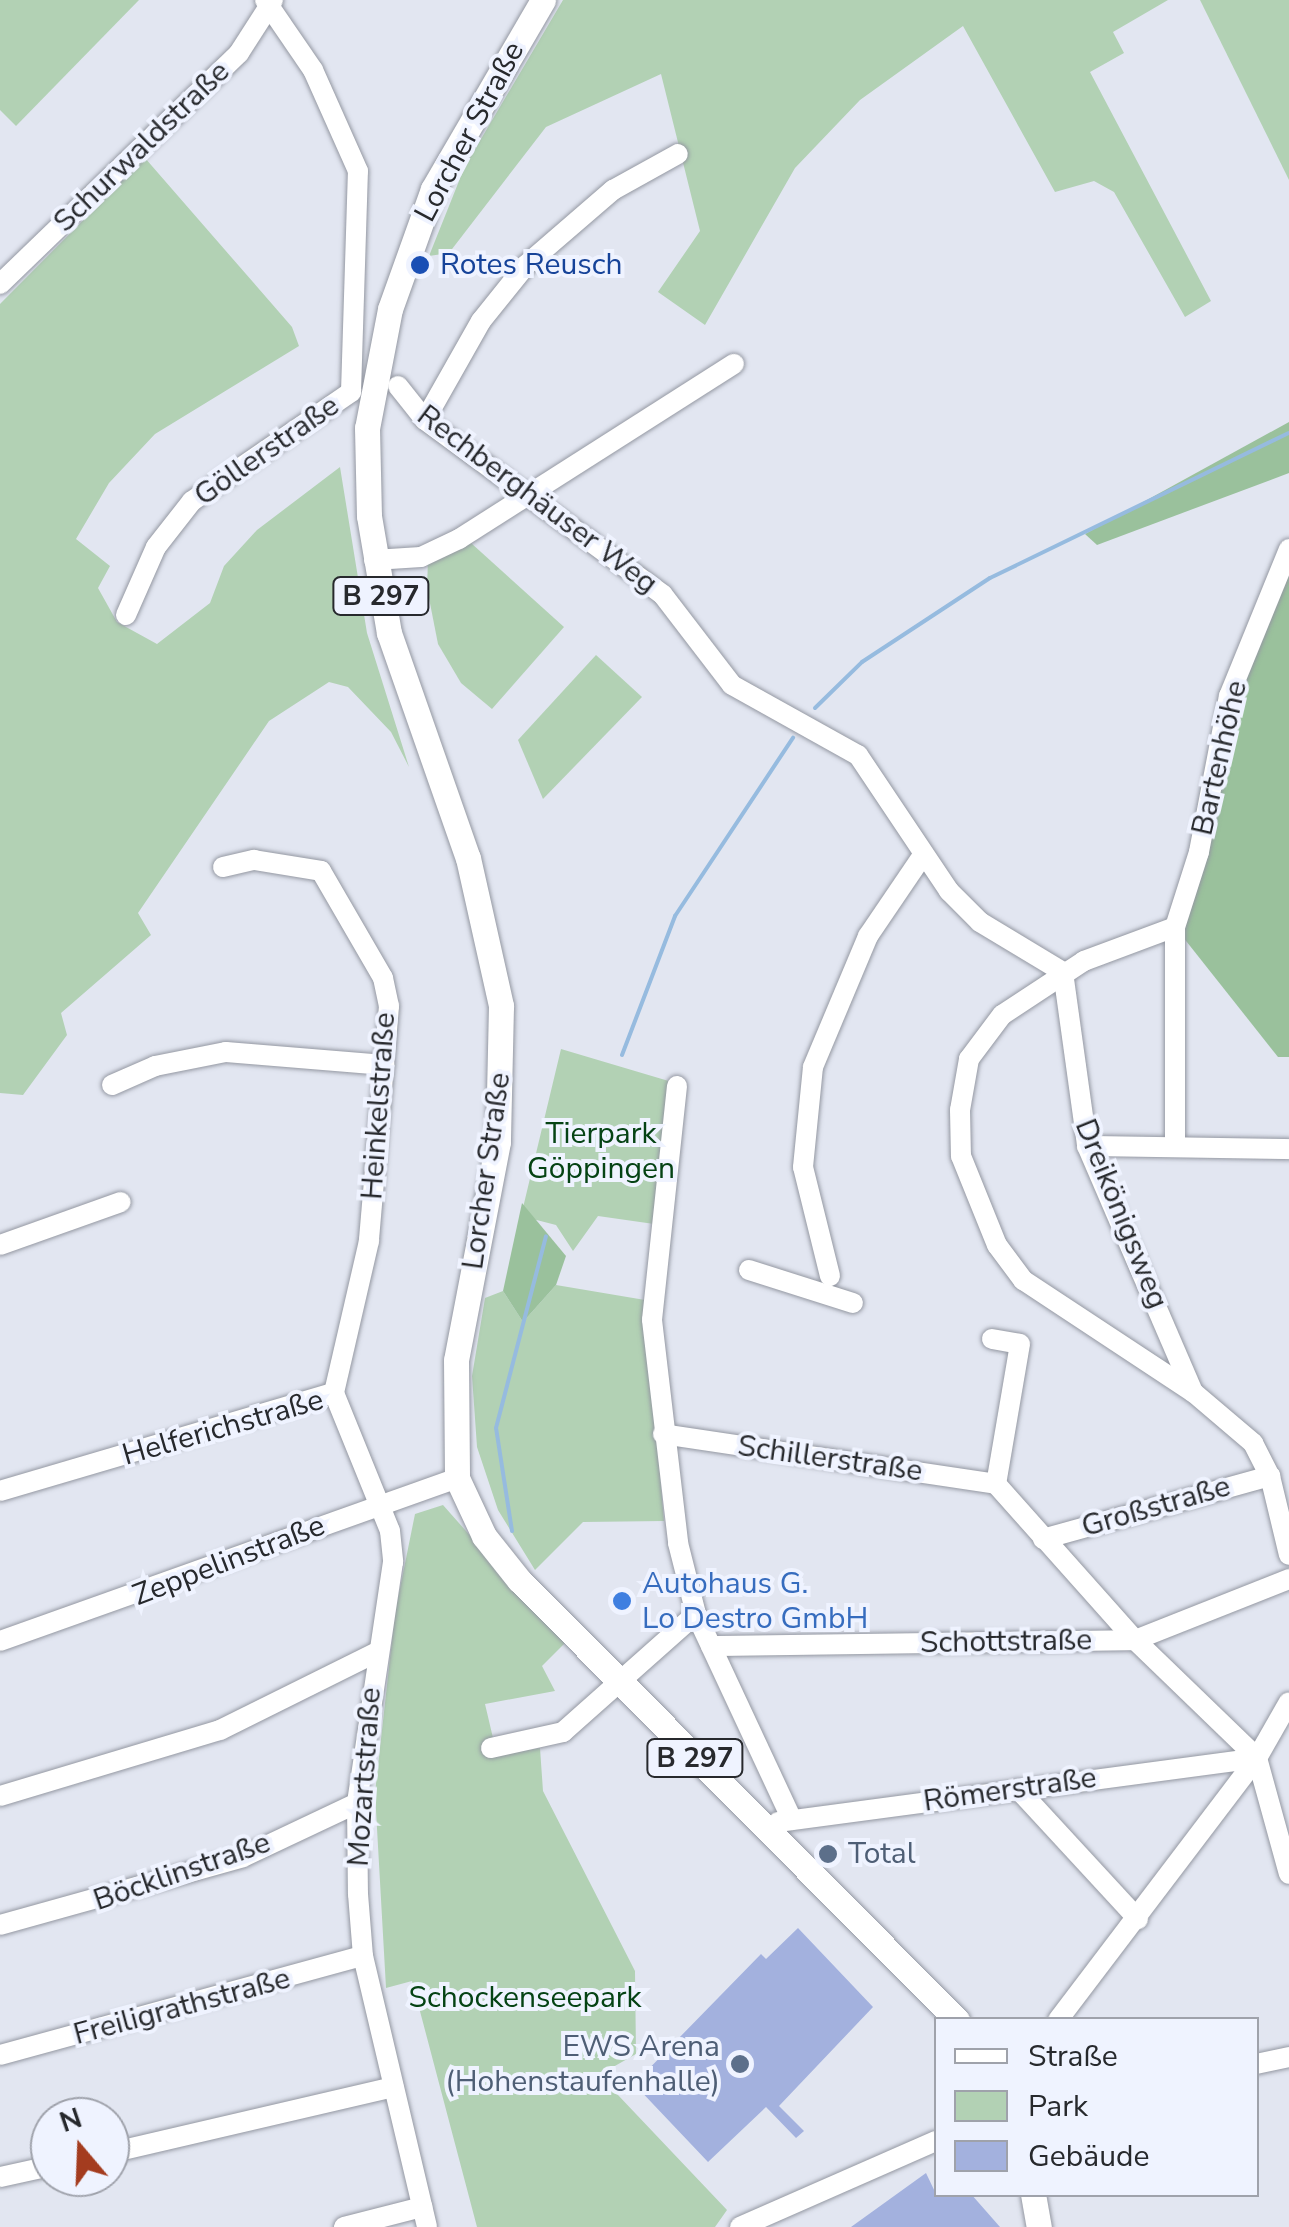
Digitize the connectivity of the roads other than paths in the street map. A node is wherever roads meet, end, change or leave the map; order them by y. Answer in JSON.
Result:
{"nodes":[{"id":1,"x":543,"y":0,"type":"edge"},
{"id":2,"x":269,"y":2,"type":"edge"},
{"id":3,"x":678,"y":154,"type":"dead end"},
{"id":4,"x":0,"y":284,"type":"edge"},
{"id":5,"x":734,"y":364,"type":"dead end"},
{"id":6,"x":398,"y":386,"type":"dead end"},
{"id":7,"x":426,"y":420,"type":"junction"},
{"id":8,"x":531,"y":492,"type":"junction"},
{"id":9,"x":1289,"y":549,"type":"edge"},
{"id":10,"x":374,"y":560,"type":"junction"},
{"id":11,"x":126,"y":615,"type":"dead end"},
{"id":12,"x":923,"y":855,"type":"junction"},
{"id":13,"x":223,"y":866,"type":"dead end"},
{"id":14,"x":1178,"y":920,"type":"junction"},
{"id":15,"x":1063,"y":972,"type":"junction"},
{"id":16,"x":384,"y":1065,"type":"junction"},
{"id":17,"x":112,"y":1085,"type":"dead end"},
{"id":18,"x":677,"y":1086,"type":"dead end"},
{"id":19,"x":1087,"y":1146,"type":"junction"},
{"id":20,"x":1175,"y":1147,"type":"junction"},
{"id":21,"x":1289,"y":1148,"type":"edge"},
{"id":22,"x":121,"y":1202,"type":"dead end"},
{"id":23,"x":0,"y":1246,"type":"edge"},
{"id":24,"x":749,"y":1270,"type":"dead end"},
{"id":25,"x":830,"y":1276,"type":"dead end"},
{"id":26,"x":853,"y":1303,"type":"dead end"},
{"id":27,"x":992,"y":1339,"type":"dead end"},
{"id":28,"x":1194,"y":1392,"type":"junction"},
{"id":29,"x":334,"y":1393,"type":"junction"},
{"id":30,"x":663,"y":1434,"type":"junction"},
{"id":31,"x":1270,"y":1476,"type":"junction"},
{"id":32,"x":458,"y":1478,"type":"junction"},
{"id":33,"x":996,"y":1484,"type":"junction"},
{"id":34,"x":0,"y":1492,"type":"edge"},
{"id":35,"x":379,"y":1504,"type":"junction"},
{"id":36,"x":1043,"y":1539,"type":"junction"},
{"id":37,"x":1289,"y":1555,"type":"edge"},
{"id":38,"x":1289,"y":1579,"type":"edge"},
{"id":39,"x":696,"y":1614,"type":"junction"},
{"id":40,"x":1134,"y":1640,"type":"junction"},
{"id":41,"x":0,"y":1641,"type":"edge"},
{"id":42,"x":711,"y":1646,"type":"junction"},
{"id":43,"x":375,"y":1653,"type":"junction"},
{"id":44,"x":623,"y":1683,"type":"junction"},
{"id":45,"x":1289,"y":1702,"type":"edge"},
{"id":46,"x":492,"y":1748,"type":"dead end"},
{"id":47,"x":1257,"y":1758,"type":"junction"},
{"id":48,"x":1018,"y":1789,"type":"junction"},
{"id":49,"x":0,"y":1796,"type":"edge"},
{"id":50,"x":357,"y":1803,"type":"junction"},
{"id":51,"x":792,"y":1820,"type":"junction"},
{"id":52,"x":763,"y":1824,"type":"junction"},
{"id":53,"x":1289,"y":1874,"type":"edge"},
{"id":54,"x":1138,"y":1919,"type":"junction"},
{"id":55,"x":0,"y":1926,"type":"edge"},
{"id":56,"x":363,"y":1956,"type":"junction"},
{"id":57,"x":954,"y":2017,"type":"edge"},
{"id":58,"x":1060,"y":2017,"type":"edge"},
{"id":59,"x":0,"y":2055,"type":"edge"},
{"id":60,"x":1289,"y":2057,"type":"edge"},
{"id":61,"x":1259,"y":2063,"type":"edge"},
{"id":62,"x":393,"y":2087,"type":"junction"},
{"id":63,"x":934,"y":2143,"type":"edge"},
{"id":64,"x":130,"y":2148,"type":"edge"},
{"id":65,"x":30,"y":2170,"type":"edge"},
{"id":66,"x":0,"y":2177,"type":"edge"},
{"id":67,"x":1034,"y":2197,"type":"edge"},
{"id":68,"x":424,"y":2217,"type":"edge"},
{"id":69,"x":344,"y":2227,"type":"edge"},
{"id":70,"x":740,"y":2227,"type":"edge"},
{"id":71,"x":1040,"y":2227,"type":"edge"}],
"edges":[{"from":1,"to":10,"type":"main road","name":"Lorcher Straße","number":"B 297"},
{"from":2,"to":4,"type":"street","name":"Schurwaldstraße"},
{"from":2,"to":11,"type":"street","name":"Göllerstraße"},
{"from":3,"to":7,"type":"street"},
{"from":5,"to":8,"type":"street"},
{"from":6,"to":7,"type":"street","name":"Rechberghäuser Weg"},
{"from":7,"to":8,"type":"street","name":"Rechberghäuser Weg"},
{"from":8,"to":10,"type":"street"},
{"from":8,"to":12,"type":"street","name":"Rechberghäuser Weg"},
{"from":9,"to":14,"type":"street","name":"Bartenhöhe"},
{"from":10,"to":32,"type":"main road","name":"Lorcher Straße","number":"B 297"},
{"from":12,"to":15,"type":"street","name":"Rechberghäuser Weg"},
{"from":12,"to":25,"type":"street"},
{"from":13,"to":16,"type":"street","name":"Heinkelstraße"},
{"from":14,"to":15,"type":"street"},
{"from":14,"to":20,"type":"street","name":"Bartenhöhe"},
{"from":15,"to":19,"type":"street","name":"Dreikönigsweg"},
{"from":15,"to":28,"type":"street"},
{"from":16,"to":17,"type":"street"},
{"from":16,"to":29,"type":"street","name":"Heinkelstraße"},
{"from":18,"to":30,"type":"street"},
{"from":19,"to":20,"type":"street"},
{"from":19,"to":28,"type":"street","name":"Dreikönigsweg"},
{"from":20,"to":21,"type":"street"},
{"from":22,"to":23,"type":"street"},
{"from":24,"to":26,"type":"street"},
{"from":27,"to":33,"type":"street"},
{"from":28,"to":31,"type":"street"},
{"from":29,"to":34,"type":"street","name":"Helferichstraße"},
{"from":29,"to":35,"type":"street","name":"Helferichstraße"},
{"from":30,"to":33,"type":"street","name":"Schillerstraße"},
{"from":30,"to":39,"type":"street"},
{"from":31,"to":36,"type":"street","name":"Großstraße"},
{"from":31,"to":37,"type":"street"},
{"from":32,"to":35,"type":"street","name":"Zeppelinstraße"},
{"from":32,"to":44,"type":"main road","name":"Lorcher Straße","number":"B 297"},
{"from":33,"to":36,"type":"street"},
{"from":35,"to":41,"type":"street","name":"Zeppelinstraße"},
{"from":35,"to":43,"type":"street","name":"Mozartstraße"},
{"from":36,"to":40,"type":"street"},
{"from":38,"to":40,"type":"street","name":"Schottstraße"},
{"from":39,"to":42,"type":"street"},
{"from":39,"to":44,"type":"street"},
{"from":40,"to":42,"type":"street","name":"Schottstraße"},
{"from":40,"to":47,"type":"street"},
{"from":42,"to":51,"type":"street"},
{"from":43,"to":49,"type":"street"},
{"from":43,"to":50,"type":"street","name":"Mozartstraße"},
{"from":44,"to":46,"type":"street"},
{"from":44,"to":52,"type":"main road","name":"Lorcher Straße","number":"B 297"},
{"from":45,"to":47,"type":"street"},
{"from":47,"to":48,"type":"street","name":"Römerstraße"},
{"from":47,"to":53,"type":"street"},
{"from":47,"to":54,"type":"street"},
{"from":48,"to":51,"type":"street","name":"Römerstraße"},
{"from":48,"to":54,"type":"street"},
{"from":50,"to":55,"type":"street","name":"Böcklinstraße"},
{"from":50,"to":56,"type":"street","name":"Mozartstraße"},
{"from":51,"to":52,"type":"street","name":"Römerstraße"},
{"from":52,"to":57,"type":"main road","name":"Lorcher Straße","number":"B 297"},
{"from":54,"to":58,"type":"street"},
{"from":56,"to":59,"type":"street","name":"Freiligrathstraße"},
{"from":56,"to":62,"type":"street","name":"Mozartstraße"},
{"from":60,"to":61,"type":"street"},
{"from":62,"to":64,"type":"street"},
{"from":62,"to":68,"type":"street","name":"Mozartstraße"},
{"from":63,"to":70,"type":"street"},
{"from":65,"to":66,"type":"street"},
{"from":67,"to":71,"type":"main road"},
{"from":68,"to":69,"type":"street"}]}
